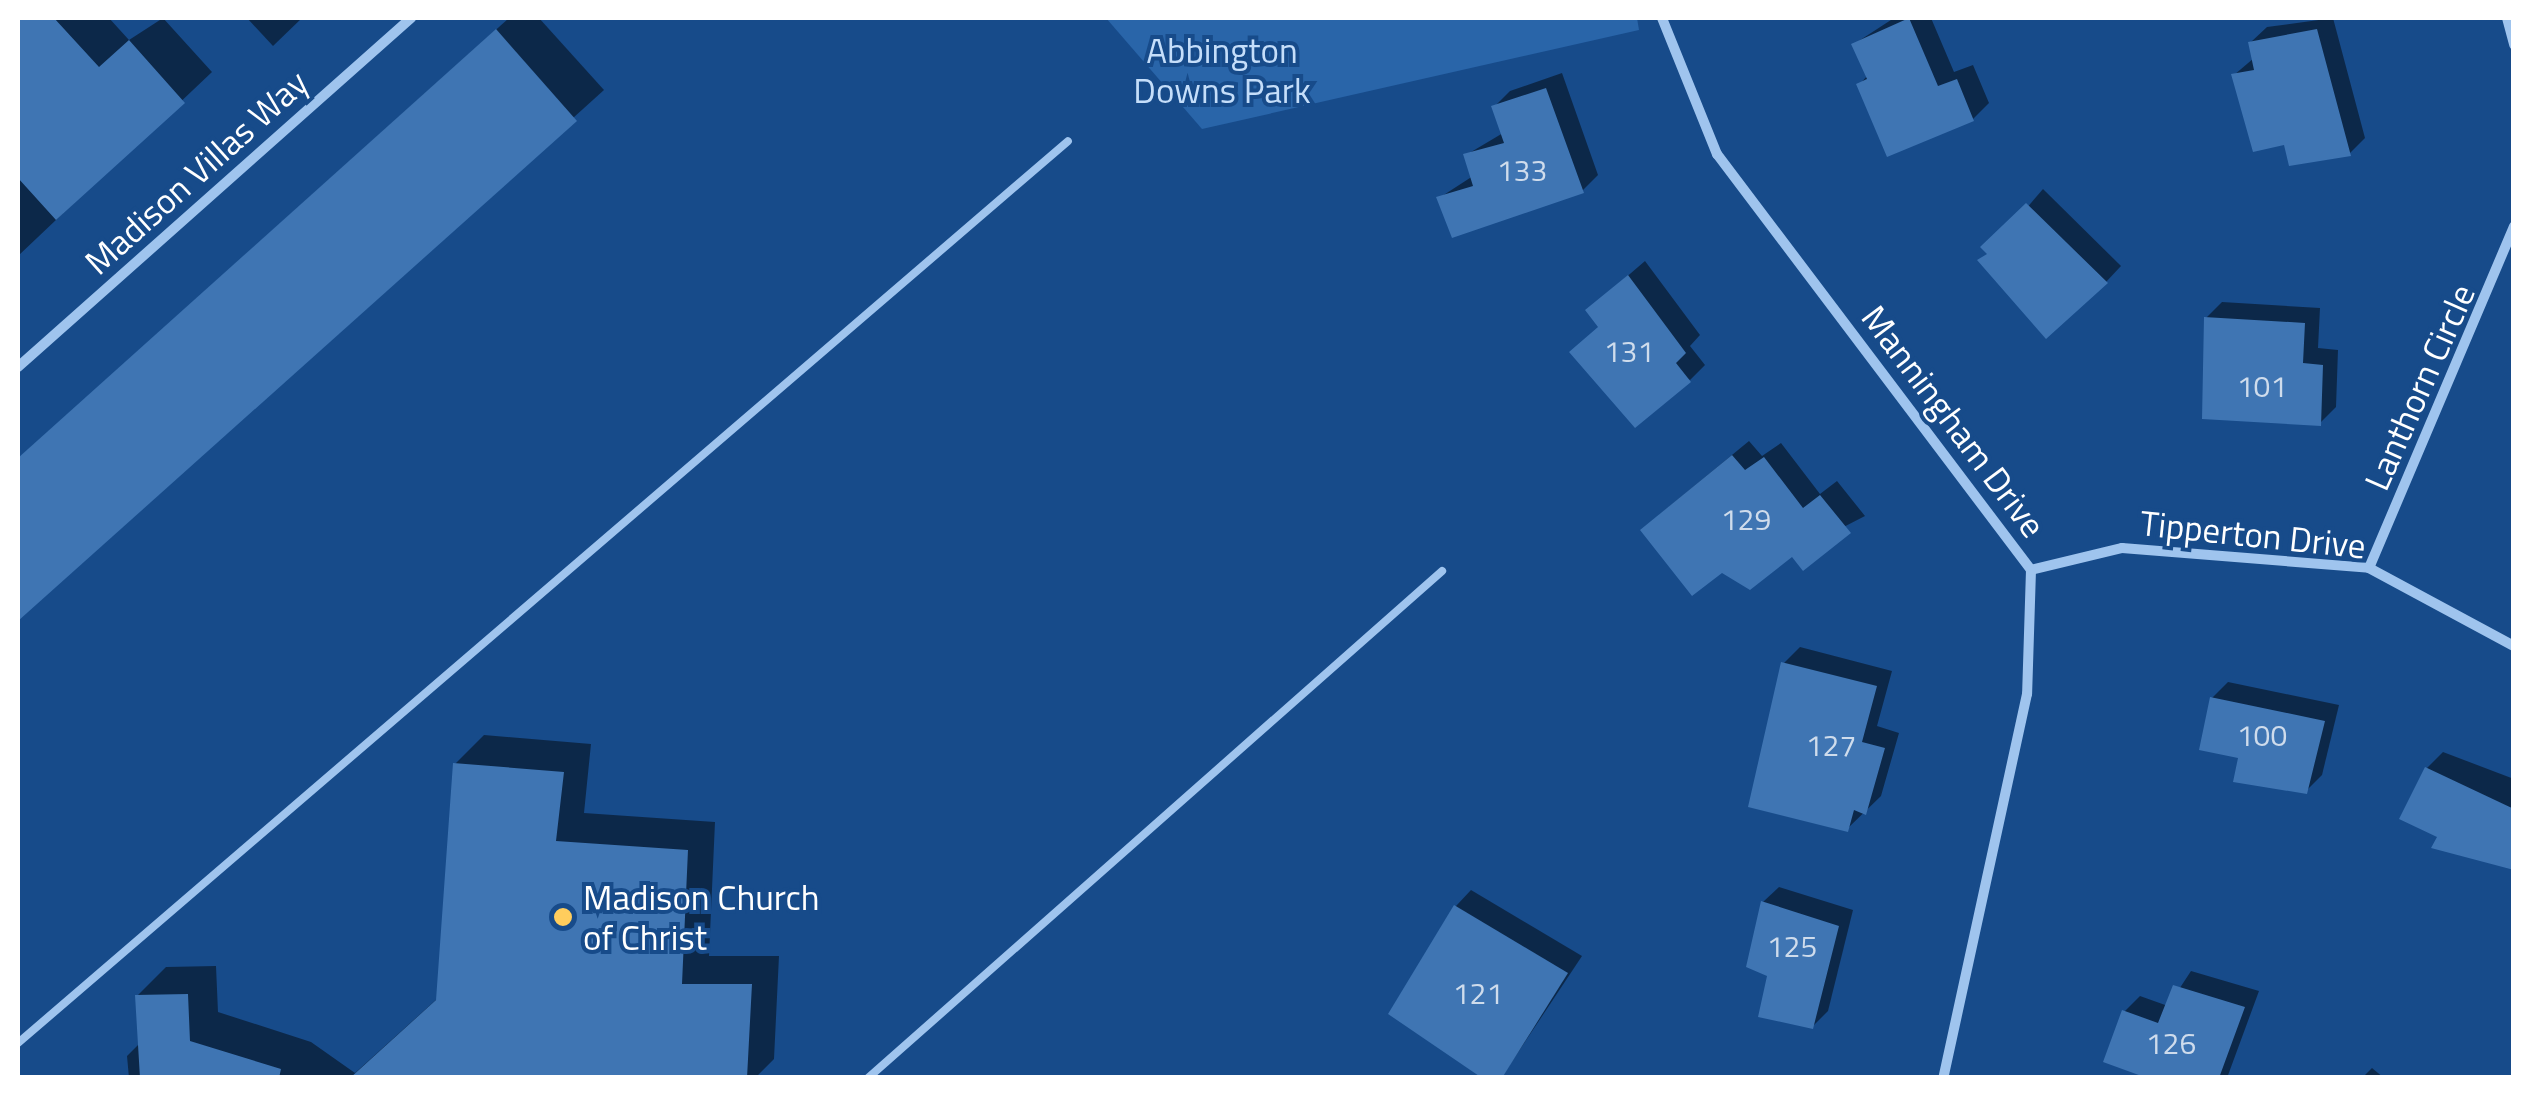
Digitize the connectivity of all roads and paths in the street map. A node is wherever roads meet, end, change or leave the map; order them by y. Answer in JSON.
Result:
{"nodes":[{"id":1,"x":411,"y":18,"type":"edge"},
{"id":2,"x":1662,"y":18,"type":"edge"},
{"id":3,"x":2507,"y":18,"type":"edge"},
{"id":4,"x":2514,"y":45,"type":"edge"},
{"id":5,"x":1068,"y":141,"type":"dead end"},
{"id":6,"x":2514,"y":226,"type":"edge"},
{"id":7,"x":18,"y":368,"type":"edge"},
{"id":8,"x":2369,"y":568,"type":"junction"},
{"id":9,"x":1442,"y":570,"type":"dead end"},
{"id":10,"x":2031,"y":570,"type":"junction"},
{"id":11,"x":2514,"y":646,"type":"edge"},
{"id":12,"x":18,"y":1043,"type":"edge"},
{"id":13,"x":868,"y":1078,"type":"edge"},
{"id":14,"x":1943,"y":1078,"type":"edge"}],
"edges":[{"from":1,"to":7,"type":"street","name":"Madison Villas Way"},
{"from":2,"to":10,"type":"street","name":"Manningham Drive"},
{"from":3,"to":4,"type":"street"},
{"from":5,"to":12,"type":"lane"},
{"from":6,"to":8,"type":"street","name":"Lanthorn Circle"},
{"from":8,"to":10,"type":"street","name":"Tipperton Drive"},
{"from":8,"to":11,"type":"street","name":"Tipperton Drive"},
{"from":9,"to":13,"type":"lane"},
{"from":10,"to":14,"type":"street","name":"Manningham Drive"}]}
